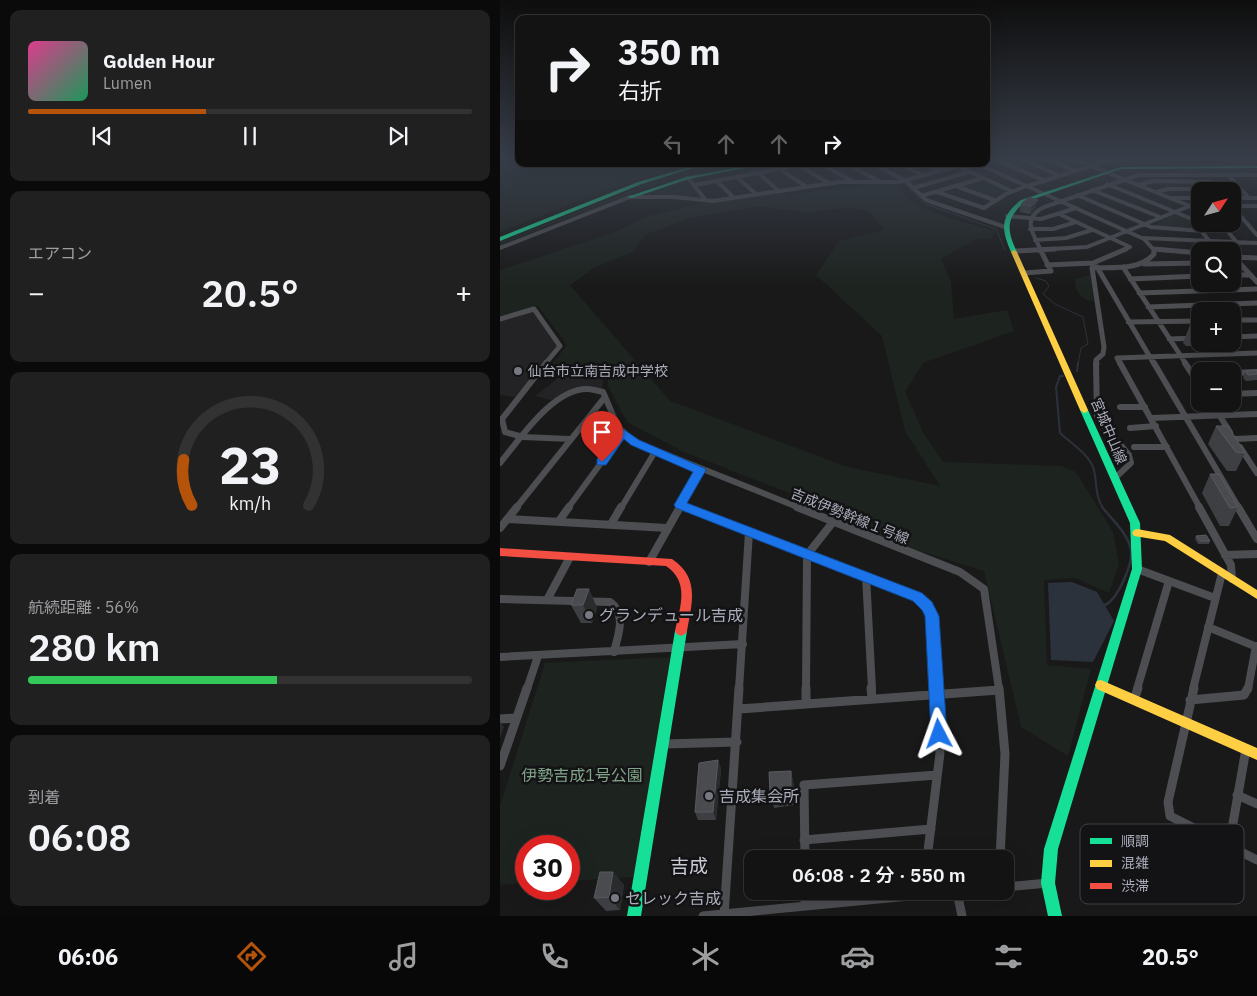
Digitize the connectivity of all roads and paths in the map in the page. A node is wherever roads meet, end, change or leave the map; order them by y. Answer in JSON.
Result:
{"nodes":[{"id":1,"x":589,"y":201,"type":"edge"},
{"id":2,"x":594,"y":201,"type":"edge"},
{"id":3,"x":620,"y":201,"type":"edge"},
{"id":4,"x":928,"y":201,"type":"edge"},
{"id":5,"x":963,"y":201,"type":"edge"},
{"id":6,"x":993,"y":201,"type":"edge"},
{"id":7,"x":1026,"y":201,"type":"edge"},
{"id":8,"x":1060,"y":201,"type":"joint"},
{"id":9,"x":1090,"y":201,"type":"edge"},
{"id":10,"x":1119,"y":201,"type":"edge"},
{"id":11,"x":1148,"y":201,"type":"edge"},
{"id":12,"x":1177,"y":201,"type":"edge"},
{"id":13,"x":1190,"y":206,"type":"joint"},
{"id":14,"x":1241,"y":206,"type":"edge"},
{"id":15,"x":1257,"y":206,"type":"edge"},
{"id":16,"x":1076,"y":208,"type":"junction"},
{"id":17,"x":1175,"y":212,"type":"junction"},
{"id":18,"x":1059,"y":214,"type":"junction"},
{"id":19,"x":1007,"y":216,"type":"junction"},
{"id":20,"x":1241,"y":216,"type":"edge"},
{"id":21,"x":1160,"y":217,"type":"junction"},
{"id":22,"x":1030,"y":219,"type":"junction"},
{"id":23,"x":1191,"y":219,"type":"edge"},
{"id":24,"x":1076,"y":222,"type":"junction"},
{"id":25,"x":1143,"y":224,"type":"junction"},
{"id":26,"x":1005,"y":228,"type":"junction"},
{"id":27,"x":1030,"y":229,"type":"junction"},
{"id":28,"x":1092,"y":230,"type":"junction"},
{"id":29,"x":1191,"y":230,"type":"edge"},
{"id":30,"x":1127,"y":231,"type":"junction"},
{"id":31,"x":1203,"y":232,"type":"edge"},
{"id":32,"x":1228,"y":232,"type":"edge"},
{"id":33,"x":1257,"y":235,"type":"edge"},
{"id":34,"x":500,"y":237,"type":"edge"},
{"id":35,"x":1109,"y":238,"type":"junction"},
{"id":36,"x":1141,"y":238,"type":"junction"},
{"id":37,"x":1035,"y":240,"type":"junction"},
{"id":38,"x":1210,"y":242,"type":"joint"},
{"id":39,"x":1236,"y":242,"type":"edge"},
{"id":40,"x":1257,"y":243,"type":"edge"},
{"id":41,"x":1241,"y":244,"type":"edge"},
{"id":42,"x":500,"y":248,"type":"edge"},
{"id":43,"x":1154,"y":249,"type":"junction"},
{"id":44,"x":1040,"y":250,"type":"junction"},
{"id":45,"x":1014,"y":251,"type":"junction"},
{"id":46,"x":1191,"y":252,"type":"edge"},
{"id":47,"x":1257,"y":258,"type":"edge"},
{"id":48,"x":1241,"y":259,"type":"edge"},
{"id":49,"x":1191,"y":263,"type":"edge"},
{"id":50,"x":1140,"y":264,"type":"junction"},
{"id":51,"x":1241,"y":264,"type":"edge"},
{"id":52,"x":1047,"y":265,"type":"junction"},
{"id":53,"x":1097,"y":267,"type":"junction"},
{"id":54,"x":1123,"y":267,"type":"junction"},
{"id":55,"x":1024,"y":273,"type":"junction"},
{"id":56,"x":1241,"y":275,"type":"edge"},
{"id":57,"x":1250,"y":275,"type":"junction"},
{"id":58,"x":1191,"y":276,"type":"edge"},
{"id":59,"x":1130,"y":279,"type":"junction"},
{"id":60,"x":1257,"y":282,"type":"edge"},
{"id":61,"x":1257,"y":289,"type":"edge"},
{"id":62,"x":1139,"y":292,"type":"junction"},
{"id":63,"x":1257,"y":304,"type":"edge"},
{"id":64,"x":1148,"y":307,"type":"junction"},
{"id":65,"x":500,"y":319,"type":"edge"},
{"id":66,"x":1241,"y":320,"type":"edge"},
{"id":67,"x":1257,"y":320,"type":"edge"},
{"id":68,"x":1191,"y":321,"type":"edge"},
{"id":69,"x":1128,"y":322,"type":"junction"},
{"id":70,"x":1158,"y":322,"type":"junction"},
{"id":71,"x":1257,"y":336,"type":"edge"},
{"id":72,"x":1241,"y":337,"type":"edge"},
{"id":73,"x":1191,"y":338,"type":"edge"},
{"id":74,"x":1169,"y":339,"type":"junction"},
{"id":75,"x":1257,"y":353,"type":"edge"},
{"id":76,"x":1180,"y":356,"type":"junction"},
{"id":77,"x":1149,"y":357,"type":"junction"},
{"id":78,"x":1191,"y":371,"type":"edge"},
{"id":79,"x":1257,"y":372,"type":"edge"},
{"id":80,"x":1241,"y":373,"type":"edge"},
{"id":81,"x":1257,"y":393,"type":"edge"},
{"id":82,"x":1241,"y":394,"type":"edge"},
{"id":83,"x":604,"y":397,"type":"junction"},
{"id":84,"x":1120,"y":407,"type":"dead end"},
{"id":85,"x":1145,"y":407,"type":"junction"},
{"id":86,"x":1217,"y":412,"type":"edge"},
{"id":87,"x":1257,"y":414,"type":"edge"},
{"id":88,"x":1220,"y":416,"type":"junction"},
{"id":89,"x":1186,"y":417,"type":"junction"},
{"id":90,"x":1152,"y":418,"type":"junction"},
{"id":91,"x":1156,"y":426,"type":"junction"},
{"id":92,"x":1130,"y":428,"type":"dead end"},
{"id":93,"x":623,"y":433,"type":"junction"},
{"id":94,"x":523,"y":437,"type":"junction"},
{"id":95,"x":1257,"y":438,"type":"edge"},
{"id":96,"x":570,"y":439,"type":"junction"},
{"id":97,"x":1235,"y":439,"type":"junction"},
{"id":98,"x":1134,"y":447,"type":"dead end"},
{"id":99,"x":1168,"y":448,"type":"junction"},
{"id":100,"x":656,"y":450,"type":"junction"},
{"id":101,"x":500,"y":463,"type":"edge"},
{"id":102,"x":1254,"y":463,"type":"edge"},
{"id":103,"x":700,"y":470,"type":"junction"},
{"id":104,"x":1257,"y":473,"type":"edge"},
{"id":105,"x":1115,"y":478,"type":"junction"},
{"id":106,"x":680,"y":505,"type":"junction"},
{"id":107,"x":508,"y":519,"type":"junction"},
{"id":108,"x":559,"y":521,"type":"junction"},
{"id":109,"x":833,"y":522,"type":"junction"},
{"id":110,"x":611,"y":524,"type":"junction"},
{"id":111,"x":500,"y":528,"type":"edge"},
{"id":112,"x":667,"y":528,"type":"junction"},
{"id":113,"x":749,"y":532,"type":"junction"},
{"id":114,"x":1137,"y":533,"type":"junction"},
{"id":115,"x":1257,"y":539,"type":"edge"},
{"id":116,"x":500,"y":552,"type":"edge"},
{"id":117,"x":1257,"y":554,"type":"edge"},
{"id":118,"x":807,"y":555,"type":"junction"},
{"id":119,"x":1225,"y":555,"type":"junction"},
{"id":120,"x":570,"y":557,"type":"junction"},
{"id":121,"x":649,"y":562,"type":"junction"},
{"id":122,"x":1137,"y":569,"type":"junction"},
{"id":123,"x":1222,"y":573,"type":"junction"},
{"id":124,"x":866,"y":576,"type":"junction"},
{"id":125,"x":1232,"y":579,"type":"junction"},
{"id":126,"x":1169,"y":581,"type":"junction"},
{"id":127,"x":1257,"y":595,"type":"edge"},
{"id":128,"x":1215,"y":598,"type":"junction"},
{"id":129,"x":500,"y":599,"type":"edge"},
{"id":130,"x":547,"y":600,"type":"junction"},
{"id":131,"x":1208,"y":627,"type":"junction"},
{"id":132,"x":743,"y":644,"type":"junction"},
{"id":133,"x":1256,"y":646,"type":"edge"},
{"id":134,"x":678,"y":648,"type":"junction"},
{"id":135,"x":614,"y":652,"type":"junction"},
{"id":136,"x":538,"y":656,"type":"junction"},
{"id":137,"x":500,"y":657,"type":"edge"},
{"id":138,"x":1100,"y":685,"type":"junction"},
{"id":139,"x":999,"y":690,"type":"junction"},
{"id":140,"x":937,"y":694,"type":"junction"},
{"id":141,"x":872,"y":699,"type":"junction"},
{"id":142,"x":1134,"y":700,"type":"junction"},
{"id":143,"x":1190,"y":700,"type":"junction"},
{"id":144,"x":806,"y":704,"type":"junction"},
{"id":145,"x":739,"y":709,"type":"junction"},
{"id":146,"x":516,"y":718,"type":"junction"},
{"id":147,"x":500,"y":719,"type":"edge"},
{"id":148,"x":1185,"y":722,"type":"junction"},
{"id":149,"x":736,"y":742,"type":"junction"},
{"id":150,"x":664,"y":744,"type":"junction"},
{"id":151,"x":1246,"y":750,"type":"junction"},
{"id":152,"x":1257,"y":754,"type":"edge"},
{"id":153,"x":500,"y":766,"type":"edge"},
{"id":154,"x":937,"y":775,"type":"junction"},
{"id":155,"x":1237,"y":795,"type":"junction"},
{"id":156,"x":1257,"y":804,"type":"edge"},
{"id":157,"x":1186,"y":824,"type":"edge"},
{"id":158,"x":1232,"y":824,"type":"edge"},
{"id":159,"x":931,"y":829,"type":"junction"},
{"id":160,"x":804,"y":840,"type":"junction"},
{"id":161,"x":805,"y":850,"type":"edge"},
{"id":162,"x":928,"y":850,"type":"edge"},
{"id":163,"x":1000,"y":850,"type":"edge"},
{"id":164,"x":1244,"y":854,"type":"edge"},
{"id":165,"x":1257,"y":860,"type":"edge"},
{"id":166,"x":1048,"y":883,"type":"junction"},
{"id":167,"x":1014,"y":886,"type":"edge"},
{"id":168,"x":805,"y":900,"type":"edge"},
{"id":169,"x":857,"y":900,"type":"edge"},
{"id":170,"x":959,"y":900,"type":"edge"},
{"id":171,"x":805,"y":906,"type":"junction"},
{"id":172,"x":724,"y":915,"type":"edge"},
{"id":173,"x":634,"y":916,"type":"edge"},
{"id":174,"x":703,"y":916,"type":"edge"},
{"id":175,"x":962,"y":916,"type":"edge"},
{"id":176,"x":1055,"y":916,"type":"edge"}],
"edges":[{"from":1,"to":34,"type":"main road"},
{"from":2,"to":34,"type":"main road"},
{"from":3,"to":42,"type":"street"},
{"from":4,"to":26,"type":"street"},
{"from":5,"to":6,"type":"street"},
{"from":7,"to":19,"type":"main road"},
{"from":8,"to":16,"type":"street"},
{"from":8,"to":22,"type":"street"},
{"from":9,"to":25,"type":"street"},
{"from":10,"to":21,"type":"street"},
{"from":11,"to":17,"type":"street"},
{"from":12,"to":13,"type":"street"},
{"from":13,"to":17,"type":"street"},
{"from":14,"to":15,"type":"street"},
{"from":16,"to":18,"type":"street"},
{"from":16,"to":30,"type":"street"},
{"from":17,"to":21,"type":"street"},
{"from":17,"to":23,"type":"street"},
{"from":18,"to":22,"type":"street"},
{"from":18,"to":24,"type":"street"},
{"from":19,"to":22,"type":"street"},
{"from":19,"to":26,"type":"main road"},
{"from":20,"to":33,"type":"street"},
{"from":21,"to":25,"type":"street"},
{"from":22,"to":27,"type":"street"},
{"from":24,"to":27,"type":"street"},
{"from":24,"to":28,"type":"street"},
{"from":25,"to":29,"type":"street"},
{"from":25,"to":30,"type":"street"},
{"from":26,"to":45,"type":"main road","name":"宮城中山線"},
{"from":27,"to":37,"type":"street"},
{"from":28,"to":35,"type":"street"},
{"from":28,"to":37,"type":"street"},
{"from":30,"to":35,"type":"street"},
{"from":30,"to":36,"type":"street"},
{"from":31,"to":38,"type":"street"},
{"from":32,"to":39,"type":"street"},
{"from":35,"to":44,"type":"street"},
{"from":35,"to":52,"type":"street"},
{"from":36,"to":38,"type":"street"},
{"from":36,"to":43,"type":"street"},
{"from":37,"to":44,"type":"street"},
{"from":40,"to":41,"type":"street"},
{"from":43,"to":46,"type":"street"},
{"from":43,"to":50,"type":"street"},
{"from":44,"to":45,"type":"street"},
{"from":44,"to":52,"type":"street"},
{"from":45,"to":55,"type":"main road","name":"宮城中山線"},
{"from":47,"to":48,"type":"street"},
{"from":49,"to":50,"type":"street"},
{"from":50,"to":54,"type":"street"},
{"from":51,"to":57,"type":"street"},
{"from":52,"to":55,"type":"street"},
{"from":53,"to":54,"type":"street"},
{"from":53,"to":69,"type":"street"},
{"from":53,"to":105,"type":"street"},
{"from":54,"to":59,"type":"street"},
{"from":55,"to":105,"type":"main road","name":"宮城中山線"},
{"from":56,"to":57,"type":"street"},
{"from":57,"to":60,"type":"street"},
{"from":58,"to":59,"type":"street"},
{"from":59,"to":62,"type":"street"},
{"from":61,"to":62,"type":"street"},
{"from":62,"to":64,"type":"street"},
{"from":63,"to":64,"type":"street"},
{"from":64,"to":70,"type":"street"},
{"from":65,"to":94,"type":"street"},
{"from":66,"to":67,"type":"street"},
{"from":68,"to":70,"type":"street"},
{"from":69,"to":70,"type":"street"},
{"from":69,"to":77,"type":"street"},
{"from":70,"to":74,"type":"street"},
{"from":71,"to":72,"type":"street"},
{"from":73,"to":74,"type":"street"},
{"from":74,"to":76,"type":"street"},
{"from":75,"to":76,"type":"street"},
{"from":76,"to":77,"type":"street"},
{"from":76,"to":78,"type":"street"},
{"from":77,"to":85,"type":"street"},
{"from":77,"to":89,"type":"street"},
{"from":79,"to":80,"type":"street"},
{"from":81,"to":82,"type":"street"},
{"from":83,"to":93,"type":"street"},
{"from":83,"to":94,"type":"street"},
{"from":83,"to":96,"type":"street"},
{"from":84,"to":85,"type":"street"},
{"from":85,"to":90,"type":"street"},
{"from":86,"to":88,"type":"street"},
{"from":87,"to":88,"type":"street"},
{"from":88,"to":89,"type":"street"},
{"from":88,"to":97,"type":"street"},
{"from":89,"to":90,"type":"street"},
{"from":89,"to":115,"type":"street"},
{"from":90,"to":91,"type":"street"},
{"from":91,"to":92,"type":"street"},
{"from":91,"to":99,"type":"street"},
{"from":93,"to":100,"type":"street","name":"吉成伊勢幹線１号線"},
{"from":93,"to":108,"type":"street"},
{"from":94,"to":96,"type":"street"},
{"from":94,"to":101,"type":"street"},
{"from":95,"to":97,"type":"street"},
{"from":96,"to":107,"type":"street"},
{"from":97,"to":102,"type":"street"},
{"from":98,"to":99,"type":"street"},
{"from":99,"to":119,"type":"street"},
{"from":100,"to":103,"type":"street","name":"吉成伊勢幹線１号線"},
{"from":100,"to":110,"type":"street"},
{"from":102,"to":104,"type":"street"},
{"from":103,"to":106,"type":"street"},
{"from":103,"to":109,"type":"street","name":"吉成伊勢幹線１号線"},
{"from":105,"to":114,"type":"main road","name":"宮城中山線"},
{"from":106,"to":112,"type":"street"},
{"from":106,"to":113,"type":"street"},
{"from":107,"to":108,"type":"street"},
{"from":107,"to":111,"type":"street"},
{"from":108,"to":110,"type":"street"},
{"from":109,"to":118,"type":"street"},
{"from":109,"to":139,"type":"street","name":"吉成伊勢幹線１号線"},
{"from":110,"to":112,"type":"street"},
{"from":112,"to":121,"type":"street"},
{"from":113,"to":118,"type":"street"},
{"from":113,"to":132,"type":"street"},
{"from":114,"to":122,"type":"main road","name":"宮城中山線"},
{"from":114,"to":123,"type":"main road"},
{"from":116,"to":120,"type":"main road"},
{"from":117,"to":119,"type":"street"},
{"from":118,"to":124,"type":"street"},
{"from":118,"to":144,"type":"street"},
{"from":119,"to":125,"type":"street"},
{"from":120,"to":121,"type":"main road"},
{"from":120,"to":130,"type":"street"},
{"from":121,"to":134,"type":"main road"},
{"from":122,"to":126,"type":"street"},
{"from":122,"to":138,"type":"main road","name":"宮城中山線"},
{"from":123,"to":125,"type":"main road"},
{"from":123,"to":128,"type":"street"},
{"from":124,"to":140,"type":"street"},
{"from":124,"to":141,"type":"street"},
{"from":125,"to":127,"type":"main road"},
{"from":126,"to":128,"type":"street"},
{"from":126,"to":142,"type":"street"},
{"from":128,"to":131,"type":"street"},
{"from":129,"to":130,"type":"street"},
{"from":130,"to":135,"type":"street"},
{"from":131,"to":133,"type":"street"},
{"from":131,"to":143,"type":"street"},
{"from":132,"to":134,"type":"street"},
{"from":132,"to":145,"type":"street"},
{"from":133,"to":143,"type":"street"},
{"from":134,"to":135,"type":"street"},
{"from":134,"to":150,"type":"main road"},
{"from":135,"to":136,"type":"street"},
{"from":136,"to":137,"type":"street"},
{"from":136,"to":146,"type":"street"},
{"from":138,"to":142,"type":"main road"},
{"from":138,"to":166,"type":"main road","name":"宮城中山線"},
{"from":139,"to":140,"type":"street"},
{"from":139,"to":163,"type":"street","name":"吉成伊勢幹線１号線"},
{"from":140,"to":141,"type":"street"},
{"from":140,"to":154,"type":"street"},
{"from":141,"to":144,"type":"street"},
{"from":142,"to":148,"type":"main road"},
{"from":143,"to":148,"type":"street"},
{"from":144,"to":145,"type":"street"},
{"from":145,"to":149,"type":"street"},
{"from":146,"to":147,"type":"street"},
{"from":146,"to":153,"type":"street"},
{"from":148,"to":151,"type":"main road"},
{"from":148,"to":157,"type":"street"},
{"from":149,"to":150,"type":"street"},
{"from":149,"to":172,"type":"street"},
{"from":150,"to":173,"type":"main road"},
{"from":151,"to":152,"type":"main road"},
{"from":151,"to":155,"type":"street"},
{"from":154,"to":159,"type":"street"},
{"from":154,"to":160,"type":"street"},
{"from":155,"to":156,"type":"street"},
{"from":155,"to":158,"type":"street"},
{"from":159,"to":160,"type":"street"},
{"from":159,"to":162,"type":"street"},
{"from":160,"to":161,"type":"street"},
{"from":164,"to":165,"type":"street"},
{"from":166,"to":167,"type":"street"},
{"from":166,"to":176,"type":"main road","name":"宮城中山線"},
{"from":168,"to":171,"type":"street"},
{"from":169,"to":171,"type":"street"},
{"from":170,"to":175,"type":"street"},
{"from":171,"to":172,"type":"street"},
{"from":172,"to":174,"type":"street"}]}
